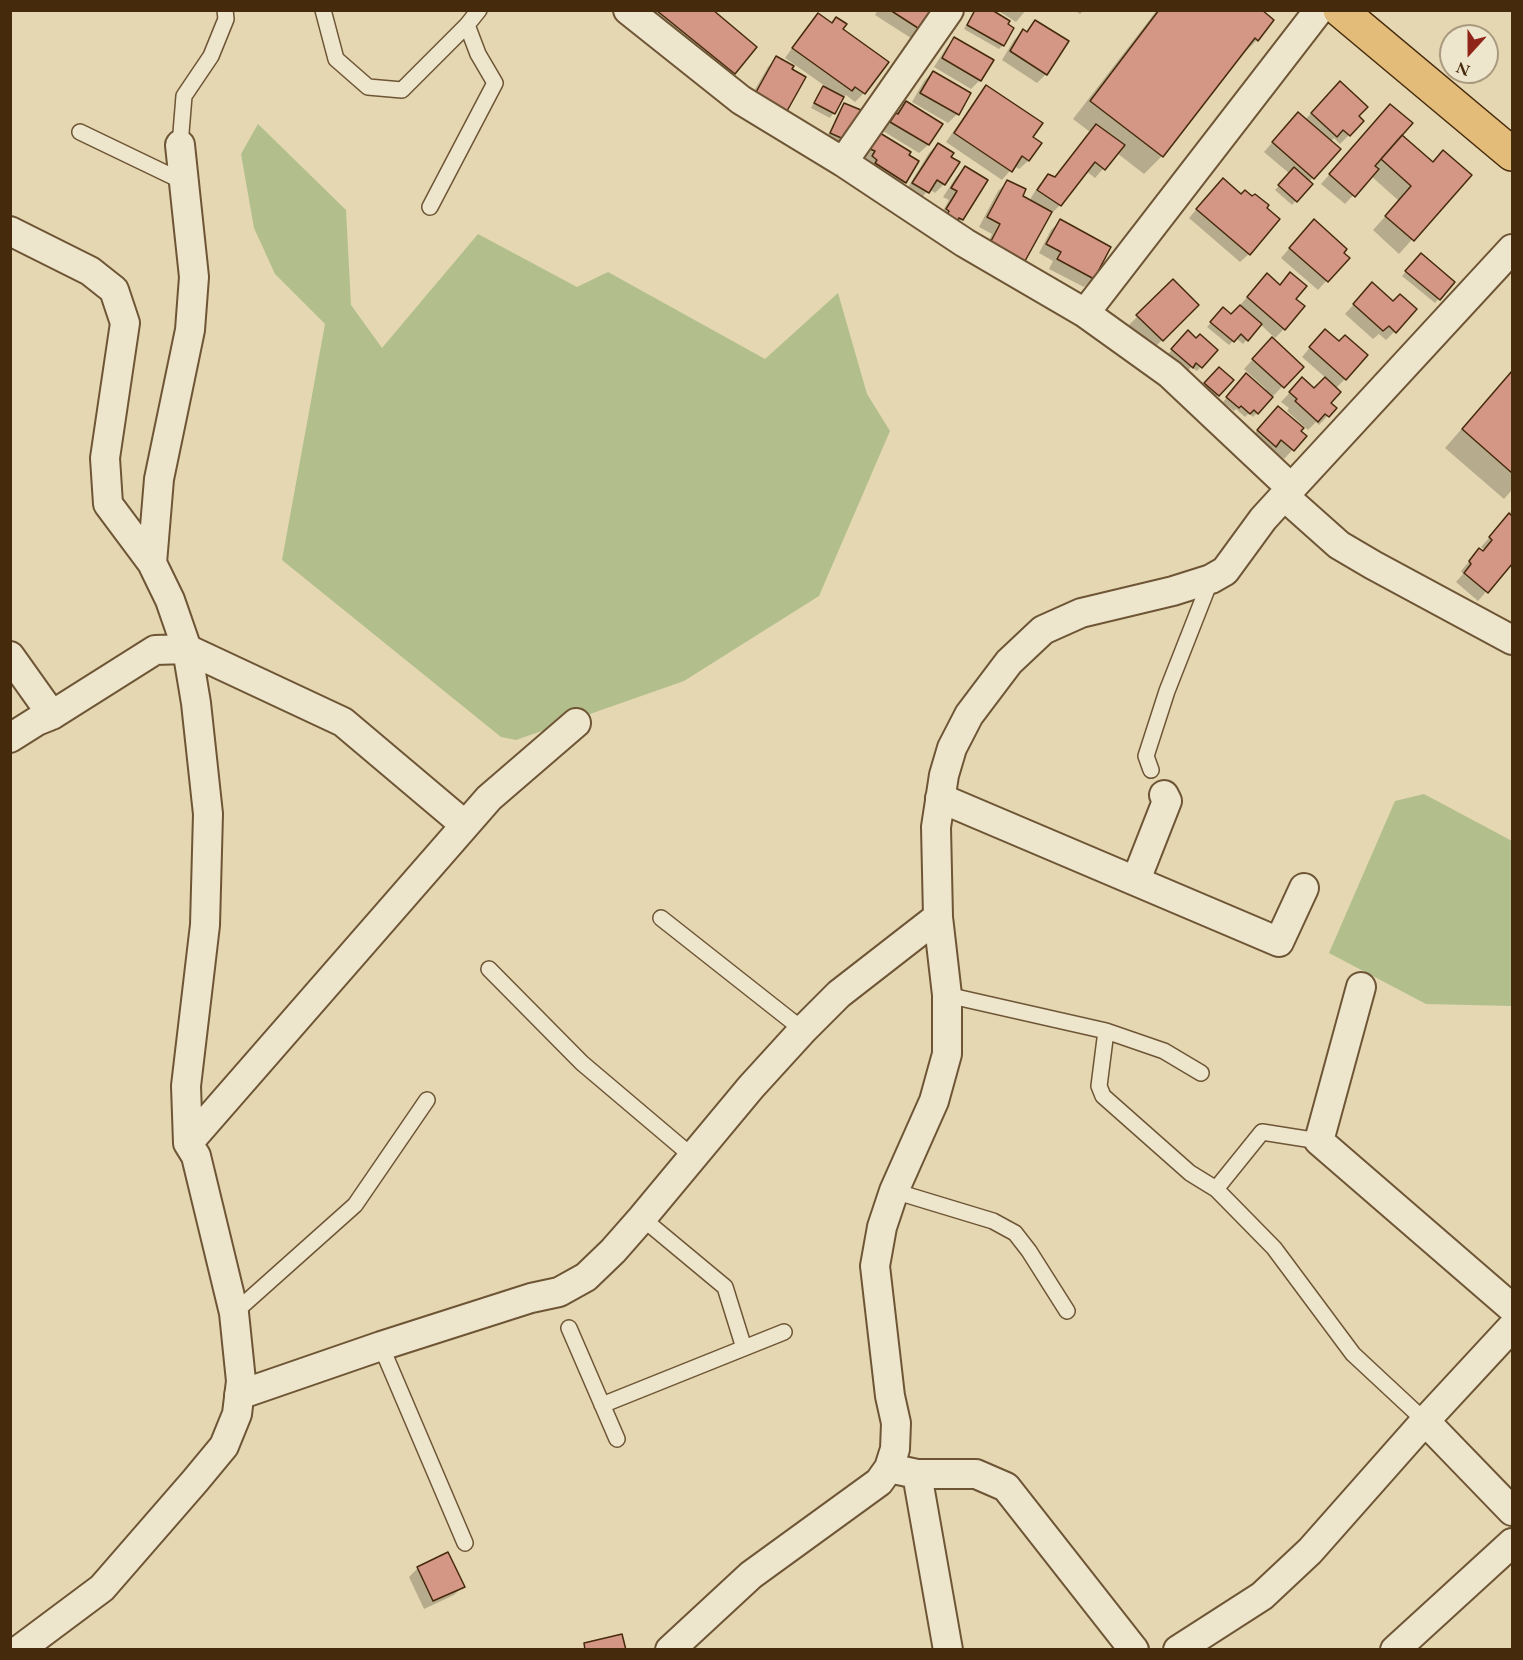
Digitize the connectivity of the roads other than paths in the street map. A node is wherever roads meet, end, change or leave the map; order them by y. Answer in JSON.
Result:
{"nodes":[{"id":1,"x":225,"y":10,"type":"edge"},
{"id":2,"x":323,"y":10,"type":"edge"},
{"id":3,"x":479,"y":10,"type":"edge"},
{"id":4,"x":628,"y":10,"type":"edge"},
{"id":5,"x":949,"y":10,"type":"edge"},
{"id":6,"x":1319,"y":10,"type":"edge"},
{"id":7,"x":1340,"y":10,"type":"edge"},
{"id":8,"x":467,"y":25,"type":"junction"},
{"id":9,"x":80,"y":132,"type":"dead end"},
{"id":10,"x":180,"y":145,"type":"joint"},
{"id":11,"x":1512,"y":154,"type":"edge"},
{"id":12,"x":843,"y":162,"type":"junction"},
{"id":13,"x":184,"y":182,"type":"junction"},
{"id":14,"x":430,"y":207,"type":"dead end"},
{"id":15,"x":10,"y":231,"type":"edge"},
{"id":16,"x":1512,"y":249,"type":"edge"},
{"id":17,"x":1085,"y":313,"type":"junction"},
{"id":18,"x":1288,"y":492,"type":"junction"},
{"id":19,"x":152,"y":563,"type":"junction"},
{"id":20,"x":1211,"y":579,"type":"junction"},
{"id":21,"x":1512,"y":639,"type":"edge"},
{"id":22,"x":187,"y":650,"type":"junction"},
{"id":23,"x":10,"y":656,"type":"edge"},
{"id":24,"x":52,"y":715,"type":"junction"},
{"id":25,"x":576,"y":723,"type":"dead end"},
{"id":26,"x":10,"y":738,"type":"edge"},
{"id":27,"x":1151,"y":770,"type":"dead end"},
{"id":28,"x":1164,"y":795,"type":"dead end"},
{"id":29,"x":940,"y":798,"type":"junction"},
{"id":30,"x":465,"y":825,"type":"junction"},
{"id":31,"x":1136,"y":880,"type":"junction"},
{"id":32,"x":1304,"y":888,"type":"dead end"},
{"id":33,"x":938,"y":917,"type":"junction"},
{"id":34,"x":661,"y":918,"type":"dead end"},
{"id":35,"x":489,"y":969,"type":"dead end"},
{"id":36,"x":1361,"y":987,"type":"dead end"},
{"id":37,"x":947,"y":995,"type":"junction"},
{"id":38,"x":803,"y":1030,"type":"junction"},
{"id":39,"x":1106,"y":1031,"type":"junction"},
{"id":40,"x":1201,"y":1073,"type":"dead end"},
{"id":41,"x":427,"y":1100,"type":"dead end"},
{"id":42,"x":1319,"y":1140,"type":"junction"},
{"id":43,"x":189,"y":1143,"type":"junction"},
{"id":44,"x":693,"y":1156,"type":"junction"},
{"id":45,"x":1216,"y":1189,"type":"junction"},
{"id":46,"x":894,"y":1191,"type":"junction"},
{"id":47,"x":642,"y":1218,"type":"junction"},
{"id":48,"x":1512,"y":1308,"type":"edge"},
{"id":49,"x":1067,"y":1311,"type":"dead end"},
{"id":50,"x":234,"y":1313,"type":"junction"},
{"id":51,"x":1512,"y":1327,"type":"edge"},
{"id":52,"x":569,"y":1328,"type":"dead end"},
{"id":53,"x":784,"y":1332,"type":"dead end"},
{"id":54,"x":381,"y":1346,"type":"junction"},
{"id":55,"x":744,"y":1348,"type":"junction"},
{"id":56,"x":239,"y":1395,"type":"junction"},
{"id":57,"x":602,"y":1404,"type":"junction"},
{"id":58,"x":1425,"y":1420,"type":"junction"},
{"id":59,"x":616,"y":1439,"type":"dead end"},
{"id":60,"x":889,"y":1468,"type":"junction"},
{"id":61,"x":917,"y":1474,"type":"junction"},
{"id":62,"x":1512,"y":1511,"type":"edge"},
{"id":63,"x":465,"y":1543,"type":"dead end"},
{"id":64,"x":1512,"y":1543,"type":"edge"},
{"id":65,"x":678,"y":1647,"type":"edge"},
{"id":66,"x":19,"y":1650,"type":"edge"},
{"id":67,"x":948,"y":1650,"type":"edge"},
{"id":68,"x":1134,"y":1650,"type":"edge"},
{"id":69,"x":1178,"y":1650,"type":"edge"},
{"id":70,"x":1395,"y":1650,"type":"edge"}],
"edges":[{"from":1,"to":10,"type":"lane"},
{"from":2,"to":8,"type":"lane"},
{"from":3,"to":8,"type":"lane"},
{"from":4,"to":12,"type":"street"},
{"from":5,"to":12,"type":"street"},
{"from":6,"to":17,"type":"street"},
{"from":7,"to":11,"type":"main road"},
{"from":8,"to":14,"type":"lane"},
{"from":9,"to":13,"type":"lane"},
{"from":10,"to":13,"type":"street"},
{"from":12,"to":17,"type":"street"},
{"from":13,"to":19,"type":"street"},
{"from":15,"to":19,"type":"street"},
{"from":16,"to":18,"type":"street"},
{"from":17,"to":18,"type":"street"},
{"from":18,"to":20,"type":"street"},
{"from":18,"to":21,"type":"street"},
{"from":19,"to":22,"type":"street"},
{"from":20,"to":27,"type":"lane"},
{"from":20,"to":29,"type":"street"},
{"from":22,"to":24,"type":"street"},
{"from":22,"to":30,"type":"street"},
{"from":22,"to":43,"type":"street"},
{"from":23,"to":24,"type":"street"},
{"from":24,"to":26,"type":"street"},
{"from":25,"to":30,"type":"street"},
{"from":28,"to":31,"type":"street"},
{"from":29,"to":31,"type":"street"},
{"from":29,"to":33,"type":"street"},
{"from":30,"to":43,"type":"street"},
{"from":31,"to":32,"type":"street"},
{"from":33,"to":37,"type":"street"},
{"from":33,"to":38,"type":"street"},
{"from":34,"to":38,"type":"lane"},
{"from":35,"to":44,"type":"lane"},
{"from":36,"to":42,"type":"street"},
{"from":37,"to":39,"type":"lane"},
{"from":37,"to":46,"type":"street"},
{"from":38,"to":44,"type":"street"},
{"from":39,"to":40,"type":"lane"},
{"from":39,"to":45,"type":"lane"},
{"from":41,"to":50,"type":"lane"},
{"from":42,"to":45,"type":"lane"},
{"from":42,"to":48,"type":"street"},
{"from":43,"to":50,"type":"street"},
{"from":44,"to":47,"type":"street"},
{"from":45,"to":58,"type":"lane"},
{"from":46,"to":49,"type":"lane"},
{"from":46,"to":60,"type":"street"},
{"from":47,"to":54,"type":"street"},
{"from":47,"to":55,"type":"lane"},
{"from":50,"to":56,"type":"street"},
{"from":51,"to":58,"type":"street"},
{"from":52,"to":57,"type":"lane"},
{"from":53,"to":55,"type":"lane"},
{"from":54,"to":56,"type":"street"},
{"from":54,"to":63,"type":"lane"},
{"from":55,"to":57,"type":"lane"},
{"from":56,"to":66,"type":"street"},
{"from":57,"to":59,"type":"lane"},
{"from":58,"to":62,"type":"street"},
{"from":58,"to":69,"type":"street"},
{"from":60,"to":61,"type":"street"},
{"from":60,"to":65,"type":"street"},
{"from":61,"to":67,"type":"street"},
{"from":61,"to":68,"type":"street"},
{"from":64,"to":70,"type":"street"}]}
